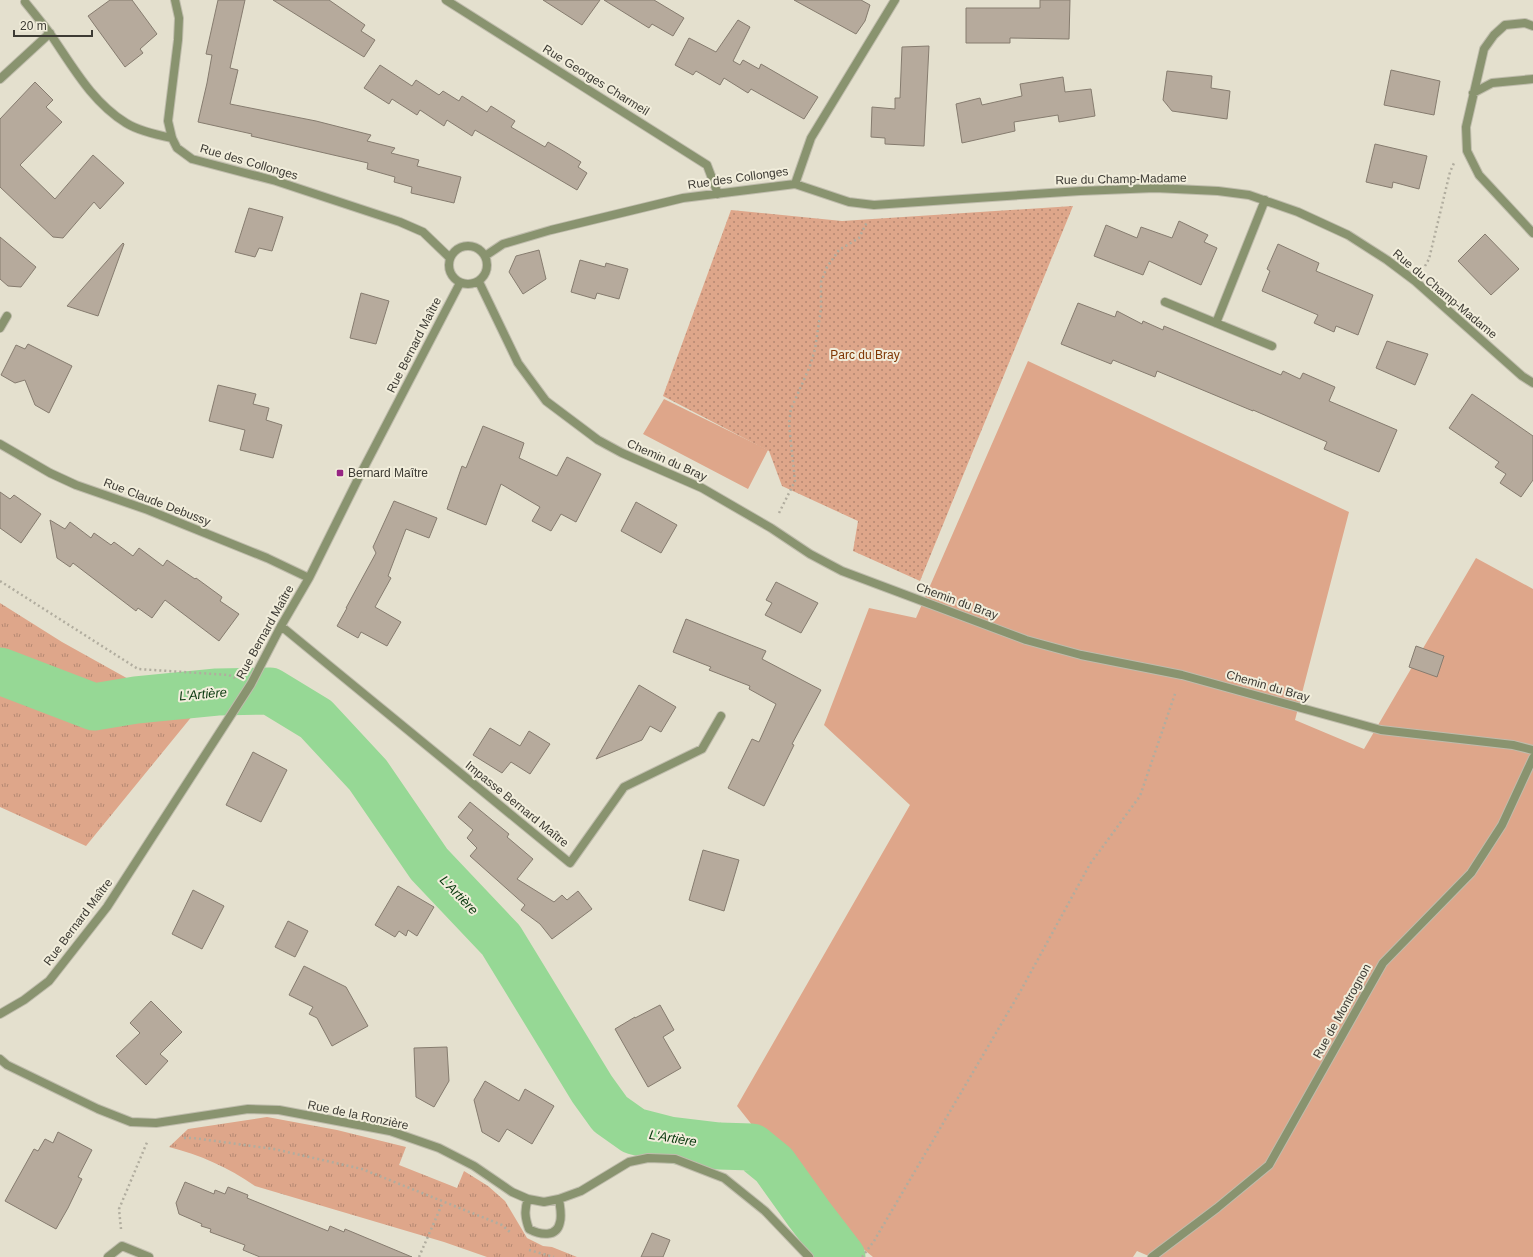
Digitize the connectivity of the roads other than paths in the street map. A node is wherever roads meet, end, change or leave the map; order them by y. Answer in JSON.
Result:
{"nodes":[{"id":1,"x":174,"y":0,"type":"edge"},
{"id":2,"x":446,"y":0,"type":"edge"},
{"id":3,"x":895,"y":0,"type":"edge"},
{"id":4,"x":25,"y":2,"type":"dead end"},
{"id":5,"x":1533,"y":26,"type":"edge"},
{"id":6,"x":50,"y":33,"type":"junction"},
{"id":7,"x":1533,"y":79,"type":"edge"},
{"id":8,"x":0,"y":80,"type":"edge"},
{"id":9,"x":1473,"y":93,"type":"junction"},
{"id":10,"x":172,"y":138,"type":"junction"},
{"id":11,"x":795,"y":184,"type":"junction"},
{"id":12,"x":718,"y":194,"type":"junction"},
{"id":13,"x":1264,"y":200,"type":"junction"},
{"id":14,"x":1533,"y":233,"type":"edge"},
{"id":15,"x":485,"y":256,"type":"junction"},
{"id":16,"x":450,"y":258,"type":"junction"},
{"id":17,"x":479,"y":282,"type":"junction"},
{"id":18,"x":460,"y":283,"type":"junction"},
{"id":19,"x":1165,"y":302,"type":"dead end"},
{"id":20,"x":7,"y":316,"type":"dead end"},
{"id":21,"x":1216,"y":323,"type":"junction"},
{"id":22,"x":0,"y":328,"type":"edge"},
{"id":23,"x":1272,"y":346,"type":"dead end"},
{"id":24,"x":1533,"y":383,"type":"edge"},
{"id":25,"x":0,"y":444,"type":"edge"},
{"id":26,"x":309,"y":578,"type":"junction"},
{"id":27,"x":281,"y":626,"type":"junction"},
{"id":28,"x":721,"y":716,"type":"dead end"},
{"id":29,"x":1533,"y":750,"type":"edge"},
{"id":30,"x":1533,"y":758,"type":"edge"},
{"id":31,"x":0,"y":1014,"type":"edge"},
{"id":32,"x":0,"y":1059,"type":"edge"},
{"id":33,"x":528,"y":1199,"type":"junction"},
{"id":34,"x":559,"y":1199,"type":"junction"},
{"id":35,"x":108,"y":1257,"type":"edge"},
{"id":36,"x":149,"y":1257,"type":"edge"},
{"id":37,"x":809,"y":1257,"type":"edge"},
{"id":38,"x":1152,"y":1257,"type":"edge"}],
"edges":[{"from":1,"to":10,"type":"street","name":"Rue des Collonges"},
{"from":2,"to":12,"type":"street","name":"Rue Georges Charmeil"},
{"from":3,"to":11,"type":"street","name":"Rue des Collonges"},
{"from":4,"to":6,"type":"street"},
{"from":5,"to":9,"type":"street"},
{"from":6,"to":8,"type":"street"},
{"from":6,"to":10,"type":"street"},
{"from":7,"to":9,"type":"street"},
{"from":9,"to":14,"type":"street"},
{"from":10,"to":16,"type":"street","name":"Rue des Collonges"},
{"from":11,"to":12,"type":"street","name":"Rue des Collonges"},
{"from":11,"to":13,"type":"street","name":"Rue du Champ-Madame"},
{"from":12,"to":15,"type":"street","name":"Rue des Collonges"},
{"from":13,"to":21,"type":"street"},
{"from":13,"to":24,"type":"street","name":"Rue du Champ-Madame"},
{"from":15,"to":16,"type":"street"},
{"from":15,"to":17,"type":"street"},
{"from":16,"to":18,"type":"street"},
{"from":17,"to":18,"type":"street"},
{"from":17,"to":29,"type":"street","name":"Chemin du Bray"},
{"from":18,"to":26,"type":"street","name":"Rue Bernard Maître"},
{"from":19,"to":21,"type":"street"},
{"from":20,"to":22,"type":"street"},
{"from":21,"to":23,"type":"street"},
{"from":25,"to":26,"type":"street","name":"Rue Claude Debussy"},
{"from":26,"to":27,"type":"street","name":"Rue Bernard Maître"},
{"from":27,"to":28,"type":"street","name":"Impasse Bernard Maître"},
{"from":27,"to":31,"type":"street","name":"Rue Bernard Maître"},
{"from":30,"to":38,"type":"street","name":"Rue de Montrognon"},
{"from":32,"to":33,"type":"street","name":"Rue de la Ronzière"},
{"from":33,"to":34,"type":"street","name":"Rue de la Ronzière"},
{"from":33,"to":34,"type":"street"},
{"from":34,"to":37,"type":"street","name":"Rue de la Ronzière"},
{"from":35,"to":36,"type":"street"}]}
